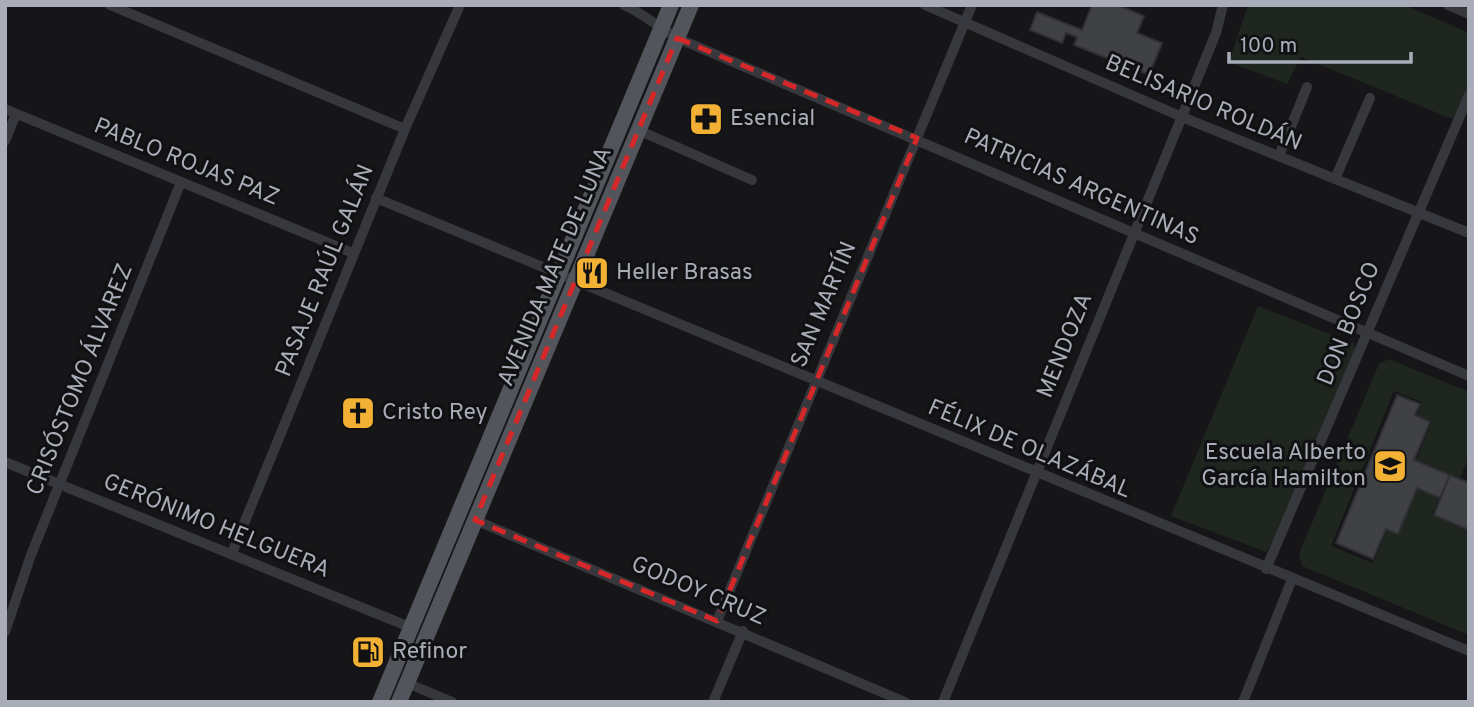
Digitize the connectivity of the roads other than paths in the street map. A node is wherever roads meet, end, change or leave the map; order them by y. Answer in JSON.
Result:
{"nodes":[{"id":1,"x":110,"y":5,"type":"edge"},
{"id":2,"x":460,"y":5,"type":"edge"},
{"id":3,"x":624,"y":5,"type":"edge"},
{"id":4,"x":671,"y":5,"type":"edge"},
{"id":5,"x":691,"y":5,"type":"edge"},
{"id":6,"x":925,"y":5,"type":"edge"},
{"id":7,"x":972,"y":5,"type":"edge"},
{"id":8,"x":1223,"y":5,"type":"edge"},
{"id":9,"x":1448,"y":5,"type":"edge"},
{"id":10,"x":1469,"y":14,"type":"edge"},
{"id":11,"x":965,"y":22,"type":"junction"},
{"id":12,"x":660,"y":29,"type":"junction"},
{"id":13,"x":677,"y":38,"type":"junction"},
{"id":14,"x":1307,"y":87,"type":"dead end"},
{"id":15,"x":1469,"y":94,"type":"edge"},
{"id":16,"x":1370,"y":99,"type":"dead end"},
{"id":17,"x":5,"y":109,"type":"edge"},
{"id":18,"x":16,"y":114,"type":"junction"},
{"id":19,"x":1182,"y":117,"type":"junction"},
{"id":20,"x":405,"y":129,"type":"junction"},
{"id":21,"x":638,"y":130,"type":"junction"},
{"id":22,"x":917,"y":138,"type":"junction"},
{"id":23,"x":5,"y":141,"type":"edge"},
{"id":24,"x":1279,"y":156,"type":"junction"},
{"id":25,"x":1335,"y":179,"type":"junction"},
{"id":26,"x":752,"y":180,"type":"dead end"},
{"id":27,"x":181,"y":182,"type":"junction"},
{"id":28,"x":376,"y":198,"type":"junction"},
{"id":29,"x":1417,"y":212,"type":"junction"},
{"id":30,"x":1134,"y":233,"type":"junction"},
{"id":31,"x":1469,"y":233,"type":"edge"},
{"id":32,"x":353,"y":253,"type":"junction"},
{"id":33,"x":558,"y":276,"type":"junction"},
{"id":34,"x":574,"y":283,"type":"junction"},
{"id":35,"x":1369,"y":332,"type":"junction"},
{"id":36,"x":1469,"y":376,"type":"edge"},
{"id":37,"x":814,"y":380,"type":"junction"},
{"id":38,"x":5,"y":462,"type":"edge"},
{"id":39,"x":1035,"y":474,"type":"junction"},
{"id":40,"x":61,"y":484,"type":"junction"},
{"id":41,"x":475,"y":520,"type":"junction"},
{"id":42,"x":232,"y":553,"type":"junction"},
{"id":43,"x":1266,"y":569,"type":"junction"},
{"id":44,"x":1292,"y":579,"type":"junction"},
{"id":45,"x":717,"y":621,"type":"junction"},
{"id":46,"x":412,"y":628,"type":"junction"},
{"id":47,"x":743,"y":631,"type":"junction"},
{"id":48,"x":5,"y":632,"type":"edge"},
{"id":49,"x":1469,"y":652,"type":"edge"},
{"id":50,"x":407,"y":683,"type":"junction"},
{"id":51,"x":380,"y":702,"type":"edge"},
{"id":52,"x":399,"y":702,"type":"edge"},
{"id":53,"x":452,"y":702,"type":"edge"},
{"id":54,"x":713,"y":702,"type":"edge"},
{"id":55,"x":905,"y":702,"type":"edge"},
{"id":56,"x":943,"y":702,"type":"edge"},
{"id":57,"x":1243,"y":702,"type":"edge"}],
"edges":[{"from":1,"to":20,"type":"street"},
{"from":2,"to":20,"type":"street","name":"PASAJE RAÚL GALÁN"},
{"from":3,"to":12,"type":"street","name":"PATRICIAS ARGENTINAS"},
{"from":4,"to":12,"type":"main road","name":"AVENIDA MATE DE LUNA"},
{"from":5,"to":13,"type":"main road","name":"AVENIDA MATE DE LUNA"},
{"from":6,"to":11,"type":"street","name":"BELISARIO ROLDÁN"},
{"from":7,"to":11,"type":"street","name":"SAN MARTÍN"},
{"from":8,"to":19,"type":"street","name":"MENDOZA"},
{"from":9,"to":10,"type":"street"},
{"from":11,"to":19,"type":"street","name":"BELISARIO ROLDÁN"},
{"from":11,"to":22,"type":"street","name":"SAN MARTÍN"},
{"from":12,"to":13,"type":"street","name":"PATRICIAS ARGENTINAS"},
{"from":12,"to":33,"type":"main road","name":"AVENIDA MATE DE LUNA"},
{"from":13,"to":21,"type":"main road","name":"AVENIDA MATE DE LUNA"},
{"from":13,"to":22,"type":"street","name":"PATRICIAS ARGENTINAS"},
{"from":14,"to":24,"type":"street"},
{"from":15,"to":29,"type":"street","name":"DON BOSCO"},
{"from":16,"to":25,"type":"street"},
{"from":17,"to":18,"type":"street","name":"PABLO ROJAS PAZ"},
{"from":18,"to":23,"type":"street"},
{"from":18,"to":27,"type":"street","name":"PABLO ROJAS PAZ"},
{"from":19,"to":24,"type":"street","name":"BELISARIO ROLDÁN"},
{"from":19,"to":30,"type":"street","name":"MENDOZA"},
{"from":20,"to":28,"type":"street","name":"PASAJE RAÚL GALÁN"},
{"from":21,"to":26,"type":"street"},
{"from":21,"to":34,"type":"main road","name":"AVENIDA MATE DE LUNA"},
{"from":22,"to":30,"type":"street","name":"PATRICIAS ARGENTINAS"},
{"from":22,"to":37,"type":"street","name":"SAN MARTÍN"},
{"from":24,"to":25,"type":"street","name":"BELISARIO ROLDÁN"},
{"from":25,"to":29,"type":"street","name":"BELISARIO ROLDÁN"},
{"from":27,"to":32,"type":"street","name":"PABLO ROJAS PAZ"},
{"from":27,"to":40,"type":"street","name":"CRISÓSTOMO ÁLVAREZ"},
{"from":28,"to":32,"type":"street","name":"PASAJE RAÚL GALÁN"},
{"from":28,"to":33,"type":"street"},
{"from":29,"to":31,"type":"street","name":"BELISARIO ROLDÁN"},
{"from":29,"to":35,"type":"street","name":"DON BOSCO"},
{"from":30,"to":35,"type":"street","name":"PATRICIAS ARGENTINAS"},
{"from":30,"to":39,"type":"street","name":"MENDOZA"},
{"from":32,"to":42,"type":"street","name":"PASAJE RAÚL GALÁN"},
{"from":33,"to":34,"type":"street"},
{"from":33,"to":46,"type":"main road","name":"AVENIDA MATE DE LUNA"},
{"from":34,"to":37,"type":"street","name":"FÉLIX DE OLAZÁBAL"},
{"from":34,"to":41,"type":"main road","name":"AVENIDA MATE DE LUNA"},
{"from":35,"to":36,"type":"street","name":"PATRICIAS ARGENTINAS"},
{"from":35,"to":43,"type":"street","name":"DON BOSCO"},
{"from":37,"to":39,"type":"street","name":"FÉLIX DE OLAZÁBAL"},
{"from":37,"to":45,"type":"street","name":"SAN MARTÍN"},
{"from":38,"to":40,"type":"street","name":"GERÓNIMO HELGUERA"},
{"from":39,"to":43,"type":"street","name":"FÉLIX DE OLAZÁBAL"},
{"from":39,"to":56,"type":"street","name":"MENDOZA"},
{"from":40,"to":42,"type":"street","name":"GERÓNIMO HELGUERA"},
{"from":40,"to":48,"type":"street","name":"CRISÓSTOMO ÁLVAREZ"},
{"from":41,"to":45,"type":"street","name":"GODOY CRUZ"},
{"from":41,"to":50,"type":"main road","name":"AVENIDA MATE DE LUNA"},
{"from":42,"to":46,"type":"street","name":"GERÓNIMO HELGUERA"},
{"from":43,"to":44,"type":"street","name":"FÉLIX DE OLAZÁBAL"},
{"from":44,"to":49,"type":"street","name":"FÉLIX DE OLAZÁBAL"},
{"from":44,"to":57,"type":"street"},
{"from":45,"to":47,"type":"street","name":"GODOY CRUZ"},
{"from":46,"to":51,"type":"main road","name":"AVENIDA MATE DE LUNA"},
{"from":47,"to":54,"type":"street"},
{"from":47,"to":55,"type":"street","name":"GODOY CRUZ"},
{"from":50,"to":52,"type":"main road","name":"AVENIDA MATE DE LUNA"},
{"from":50,"to":53,"type":"street"}]}
